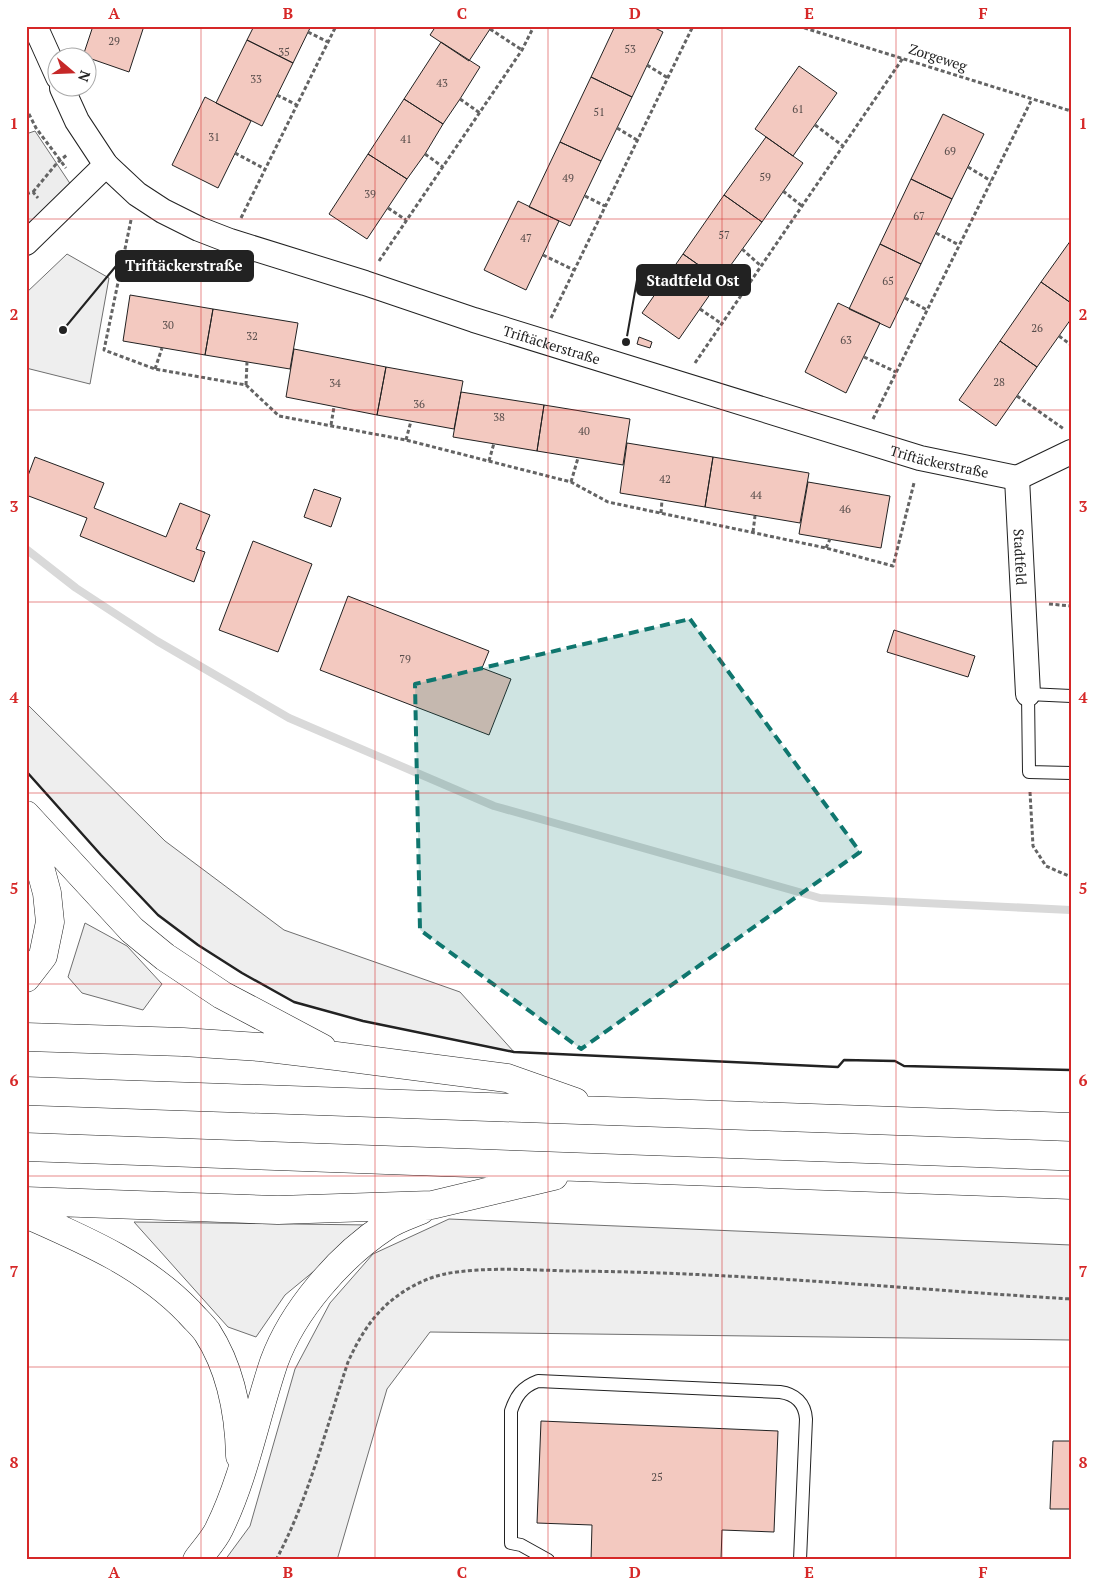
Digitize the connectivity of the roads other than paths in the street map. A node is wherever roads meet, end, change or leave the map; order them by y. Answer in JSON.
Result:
{"nodes":[{"id":1,"x":35,"y":26,"type":"edge"},
{"id":2,"x":48,"y":55,"type":"edge"},
{"id":3,"x":67,"y":98,"type":"edge"},
{"id":4,"x":106,"y":165,"type":"junction"},
{"id":5,"x":26,"y":243,"type":"edge"},
{"id":6,"x":1069,"y":444,"type":"edge"},
{"id":7,"x":1018,"y":478,"type":"junction"},
{"id":8,"x":1028,"y":694,"type":"junction"},
{"id":9,"x":1071,"y":696,"type":"edge"},
{"id":10,"x":1071,"y":772,"type":"edge"},
{"id":11,"x":26,"y":815,"type":"edge"},
{"id":12,"x":26,"y":831,"type":"edge"},
{"id":13,"x":26,"y":978,"type":"edge"},
{"id":14,"x":26,"y":1037,"type":"edge"},
{"id":15,"x":336,"y":1056,"type":"junction"},
{"id":16,"x":26,"y":1091,"type":"edge"},
{"id":17,"x":603,"y":1111,"type":"junction"},
{"id":18,"x":1071,"y":1127,"type":"edge"},
{"id":19,"x":26,"y":1147,"type":"edge"},
{"id":20,"x":589,"y":1168,"type":"junction"},
{"id":21,"x":1071,"y":1185,"type":"edge"},
{"id":22,"x":26,"y":1201,"type":"edge"},
{"id":23,"x":432,"y":1205,"type":"junction"},
{"id":24,"x":26,"y":1214,"type":"edge"},
{"id":25,"x":241,"y":1478,"type":"junction"},
{"id":26,"x":197,"y":1560,"type":"edge"},
{"id":27,"x":548,"y":1560,"type":"edge"},
{"id":28,"x":800,"y":1560,"type":"edge"}],
"edges":[{"from":1,"to":2,"type":"street"},
{"from":3,"to":4,"type":"street","name":"Triftäckerstraße"},
{"from":4,"to":5,"type":"street"},
{"from":4,"to":7,"type":"street","name":"Triftäckerstraße"},
{"from":6,"to":7,"type":"street"},
{"from":7,"to":8,"type":"street","name":"Stadtfeld"},
{"from":8,"to":9,"type":"lane"},
{"from":8,"to":10,"type":"lane"},
{"from":11,"to":15,"type":"highway"},
{"from":12,"to":13,"type":"highway"},
{"from":14,"to":15,"type":"highway"},
{"from":15,"to":17,"type":"highway"},
{"from":16,"to":17,"type":"highway"},
{"from":17,"to":18,"type":"highway"},
{"from":19,"to":20,"type":"highway"},
{"from":20,"to":21,"type":"highway"},
{"from":20,"to":23,"type":"highway"},
{"from":22,"to":23,"type":"highway"},
{"from":23,"to":25,"type":"highway"},
{"from":24,"to":25,"type":"highway"},
{"from":25,"to":26,"type":"highway"},
{"from":27,"to":28,"type":"lane"}]}
